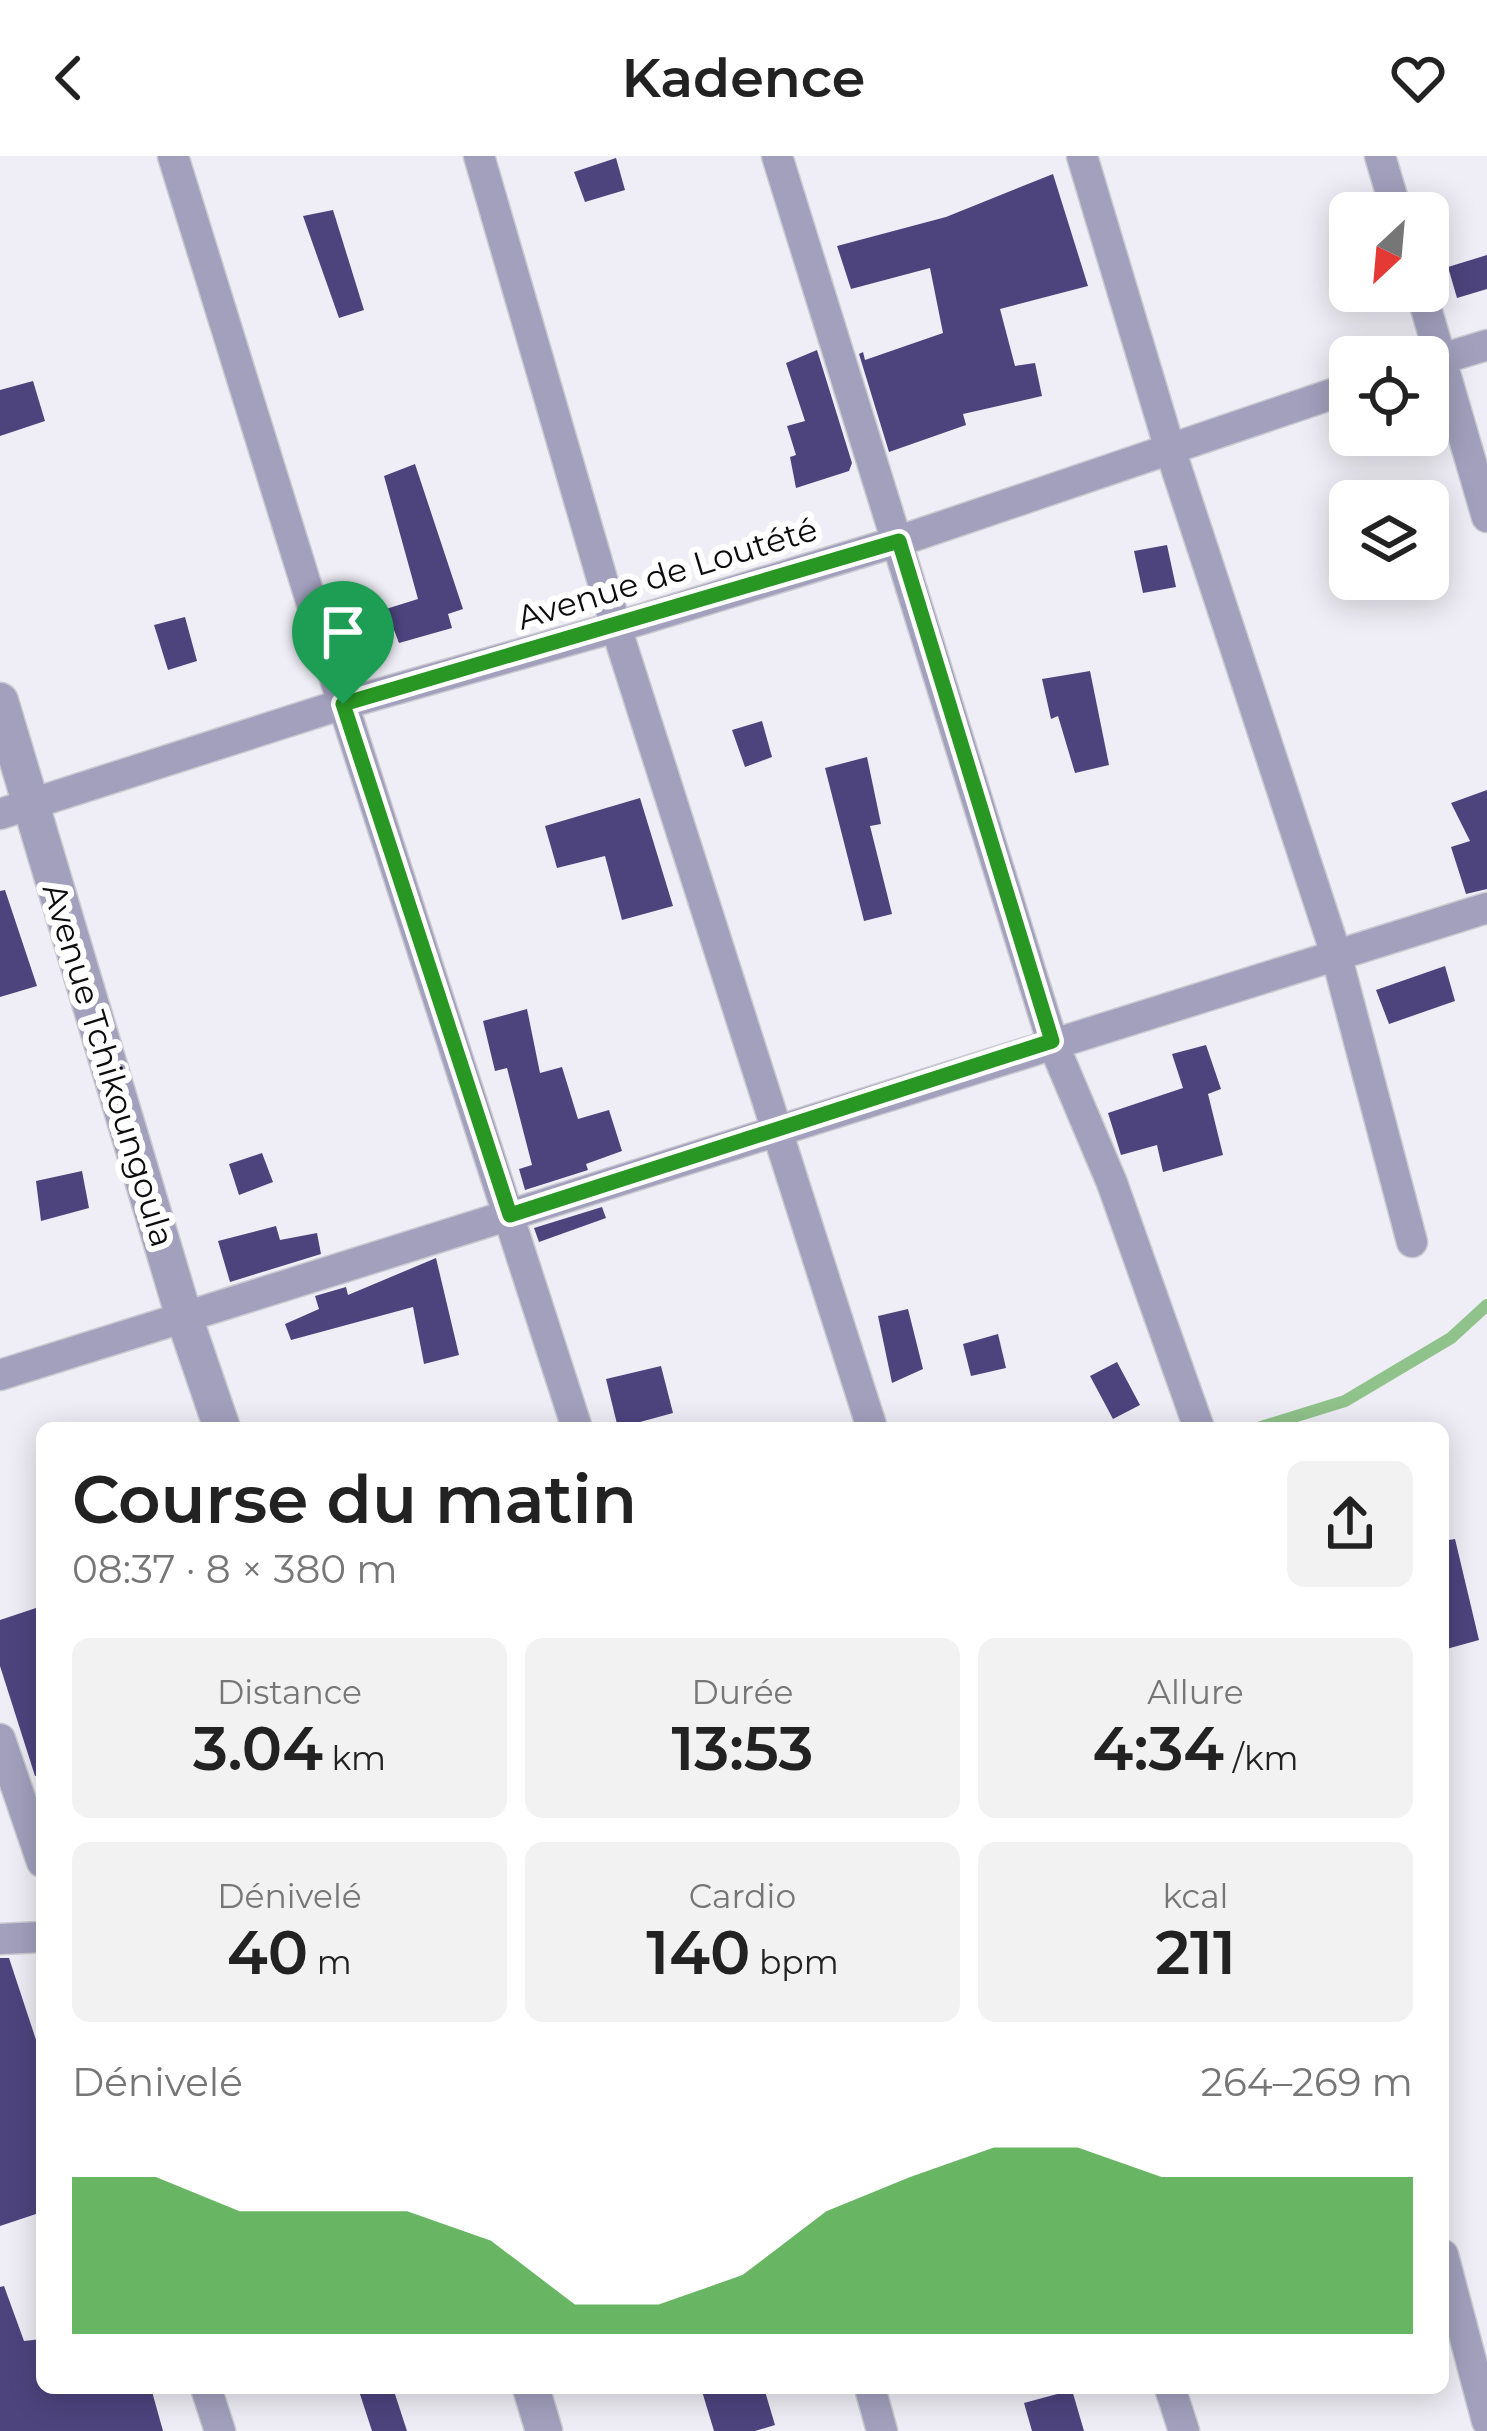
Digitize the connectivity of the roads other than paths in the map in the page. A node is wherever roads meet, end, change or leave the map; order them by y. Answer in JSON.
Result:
{"nodes":[{"id":1,"x":173,"y":156,"type":"edge"},
{"id":2,"x":479,"y":156,"type":"edge"},
{"id":3,"x":777,"y":156,"type":"edge"},
{"id":4,"x":1082,"y":156,"type":"edge"},
{"id":5,"x":1380,"y":156,"type":"edge"},
{"id":6,"x":1391,"y":192,"type":"edge"},
{"id":7,"x":1487,"y":344,"type":"edge"},
{"id":8,"x":1449,"y":356,"type":"edge"},
{"id":9,"x":1329,"y":395,"type":"edge"},
{"id":10,"x":1449,"y":403,"type":"edge"},
{"id":11,"x":1169,"y":446,"type":"junction"},
{"id":12,"x":1487,"y":517,"type":"edge"},
{"id":13,"x":899,"y":541,"type":"junction"},
{"id":14,"x":616,"y":627,"type":"junction"},
{"id":15,"x":0,"y":701,"type":"edge"},
{"id":16,"x":343,"y":704,"type":"junction"},
{"id":17,"x":16,"y":809,"type":"edge"},
{"id":18,"x":1487,"y":908,"type":"edge"},
{"id":19,"x":1336,"y":954,"type":"junction"},
{"id":20,"x":1052,"y":1041,"type":"junction"},
{"id":21,"x":777,"y":1127,"type":"junction"},
{"id":22,"x":510,"y":1215,"type":"junction"},
{"id":23,"x":1412,"y":1242,"type":"dead end"},
{"id":24,"x":184,"y":1317,"type":"junction"},
{"id":25,"x":0,"y":1375,"type":"edge"},
{"id":26,"x":220,"y":1422,"type":"edge"},
{"id":27,"x":575,"y":1422,"type":"edge"},
{"id":28,"x":870,"y":1422,"type":"edge"},
{"id":29,"x":1196,"y":1422,"type":"edge"},
{"id":30,"x":0,"y":1739,"type":"edge"},
{"id":31,"x":36,"y":1844,"type":"edge"},
{"id":32,"x":36,"y":1937,"type":"edge"},
{"id":33,"x":0,"y":1939,"type":"edge"},
{"id":34,"x":1449,"y":2278,"type":"edge"},
{"id":35,"x":208,"y":2394,"type":"edge"},
{"id":36,"x":533,"y":2394,"type":"edge"},
{"id":37,"x":872,"y":2394,"type":"edge"},
{"id":38,"x":1172,"y":2394,"type":"edge"},
{"id":39,"x":1487,"y":2421,"type":"edge"},
{"id":40,"x":220,"y":2431,"type":"edge"},
{"id":41,"x":544,"y":2431,"type":"edge"},
{"id":42,"x":882,"y":2431,"type":"edge"},
{"id":43,"x":1184,"y":2431,"type":"edge"}],
"edges":[{"from":1,"to":16,"type":"street"},
{"from":2,"to":14,"type":"street"},
{"from":3,"to":13,"type":"street"},
{"from":4,"to":11,"type":"street"},
{"from":5,"to":6,"type":"street"},
{"from":7,"to":8,"type":"street"},
{"from":9,"to":11,"type":"street","name":"Avenue de Loutété"},
{"from":10,"to":12,"type":"street"},
{"from":11,"to":13,"type":"street","name":"Avenue de Loutété"},
{"from":11,"to":19,"type":"street"},
{"from":13,"to":14,"type":"street","name":"Avenue de Loutété"},
{"from":13,"to":20,"type":"street"},
{"from":14,"to":16,"type":"street","name":"Avenue de Loutété"},
{"from":14,"to":21,"type":"street"},
{"from":15,"to":17,"type":"street","name":"Avenue Tchikoungoula"},
{"from":16,"to":17,"type":"street","name":"Avenue de Loutété"},
{"from":16,"to":22,"type":"street"},
{"from":17,"to":24,"type":"street","name":"Avenue Tchikoungoula"},
{"from":18,"to":19,"type":"street"},
{"from":19,"to":20,"type":"street"},
{"from":19,"to":23,"type":"street"},
{"from":20,"to":21,"type":"street"},
{"from":20,"to":29,"type":"street"},
{"from":21,"to":22,"type":"street"},
{"from":21,"to":28,"type":"street"},
{"from":22,"to":24,"type":"street"},
{"from":22,"to":27,"type":"street"},
{"from":24,"to":25,"type":"street"},
{"from":24,"to":26,"type":"street","name":"Avenue Tchikoungoula"},
{"from":30,"to":31,"type":"street"},
{"from":32,"to":33,"type":"street"},
{"from":34,"to":39,"type":"street"},
{"from":35,"to":40,"type":"street"},
{"from":36,"to":41,"type":"street"},
{"from":37,"to":42,"type":"street"},
{"from":38,"to":43,"type":"street"}]}
